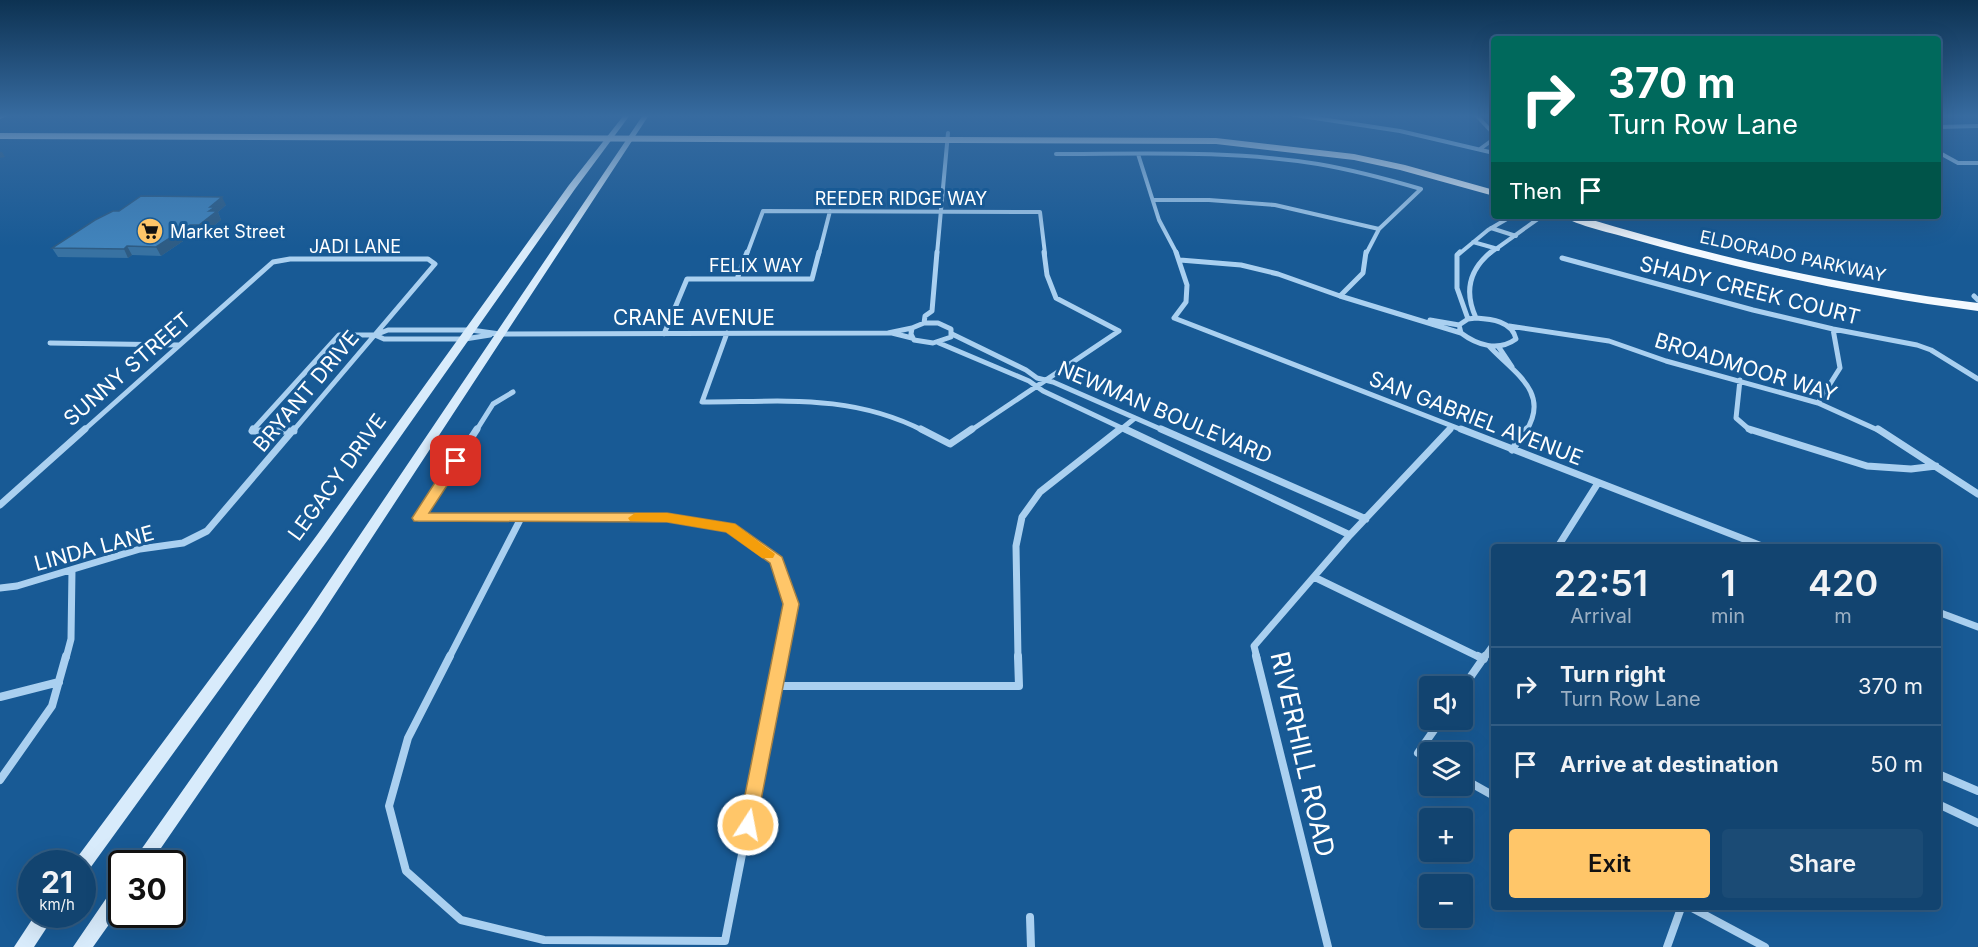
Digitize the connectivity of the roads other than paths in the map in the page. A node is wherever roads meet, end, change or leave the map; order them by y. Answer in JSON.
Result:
{"nodes":[{"id":1,"x":597,"y":159,"type":"edge"},
{"id":2,"x":611,"y":159,"type":"edge"},
{"id":3,"x":945,"y":159,"type":"edge"},
{"id":4,"x":1140,"y":159,"type":"edge"},
{"id":5,"x":1270,"y":159,"type":"edge"},
{"id":6,"x":1365,"y":159,"type":"edge"},
{"id":7,"x":1394,"y":159,"type":"edge"},
{"id":8,"x":1951,"y":159,"type":"edge"},
{"id":9,"x":1978,"y":163,"type":"edge"},
{"id":10,"x":1491,"y":185,"type":"edge"},
{"id":11,"x":1491,"y":193,"type":"edge"},
{"id":12,"x":1153,"y":200,"type":"junction"},
{"id":13,"x":830,"y":211,"type":"junction"},
{"id":14,"x":941,"y":211,"type":"junction"},
{"id":15,"x":564,"y":216,"type":"junction"},
{"id":16,"x":1507,"y":219,"type":"edge"},
{"id":17,"x":1538,"y":219,"type":"edge"},
{"id":18,"x":1578,"y":219,"type":"edge"},
{"id":19,"x":1606,"y":219,"type":"edge"},
{"id":20,"x":1491,"y":228,"type":"junction"},
{"id":21,"x":1379,"y":229,"type":"junction"},
{"id":22,"x":1516,"y":236,"type":"junction"},
{"id":23,"x":1473,"y":242,"type":"junction"},
{"id":24,"x":1498,"y":249,"type":"junction"},
{"id":25,"x":1562,"y":258,"type":"dead end"},
{"id":26,"x":1180,"y":260,"type":"junction"},
{"id":27,"x":277,"y":261,"type":"joint"},
{"id":28,"x":433,"y":261,"type":"joint"},
{"id":29,"x":737,"y":279,"type":"junction"},
{"id":30,"x":1340,"y":296,"type":"junction"},
{"id":31,"x":1977,"y":300,"type":"edge"},
{"id":32,"x":932,"y":311,"type":"junction"},
{"id":33,"x":1411,"y":318,"type":"junction"},
{"id":34,"x":1476,"y":318,"type":"junction"},
{"id":35,"x":1468,"y":319,"type":"junction"},
{"id":36,"x":924,"y":323,"type":"junction"},
{"id":37,"x":943,"y":324,"type":"junction"},
{"id":38,"x":1459,"y":325,"type":"junction"},
{"id":39,"x":912,"y":328,"type":"junction"},
{"id":40,"x":1511,"y":328,"type":"junction"},
{"id":41,"x":1833,"y":329,"type":"junction"},
{"id":42,"x":727,"y":333,"type":"junction"},
{"id":43,"x":888,"y":333,"type":"junction"},
{"id":44,"x":1461,"y":333,"type":"junction"},
{"id":45,"x":468,"y":334,"type":"junction"},
{"id":46,"x":500,"y":334,"type":"junction"},
{"id":47,"x":664,"y":334,"type":"junction"},
{"id":48,"x":952,"y":334,"type":"junction"},
{"id":49,"x":375,"y":335,"type":"junction"},
{"id":50,"x":912,"y":338,"type":"junction"},
{"id":51,"x":50,"y":343,"type":"dead end"},
{"id":52,"x":939,"y":343,"type":"junction"},
{"id":53,"x":179,"y":345,"type":"junction"},
{"id":54,"x":1489,"y":346,"type":"junction"},
{"id":55,"x":1498,"y":346,"type":"junction"},
{"id":56,"x":1513,"y":371,"type":"junction"},
{"id":57,"x":1978,"y":379,"type":"edge"},
{"id":58,"x":1740,"y":380,"type":"junction"},
{"id":59,"x":1045,"y":382,"type":"junction"},
{"id":60,"x":1038,"y":386,"type":"junction"},
{"id":61,"x":513,"y":392,"type":"dead end"},
{"id":62,"x":1818,"y":403,"type":"junction"},
{"id":63,"x":1135,"y":418,"type":"junction"},
{"id":64,"x":1452,"y":427,"type":"junction"},
{"id":65,"x":1122,"y":429,"type":"junction"},
{"id":66,"x":294,"y":431,"type":"junction"},
{"id":67,"x":1512,"y":450,"type":"junction"},
{"id":68,"x":1936,"y":466,"type":"junction"},
{"id":69,"x":1598,"y":483,"type":"junction"},
{"id":70,"x":1978,"y":494,"type":"edge"},
{"id":71,"x":0,"y":505,"type":"edge"},
{"id":72,"x":521,"y":518,"type":"junction"},
{"id":73,"x":1366,"y":519,"type":"junction"},
{"id":74,"x":1350,"y":535,"type":"junction"},
{"id":75,"x":196,"y":538,"type":"joint"},
{"id":76,"x":1560,"y":544,"type":"edge"},
{"id":77,"x":1757,"y":544,"type":"edge"},
{"id":78,"x":72,"y":570,"type":"junction"},
{"id":79,"x":1314,"y":577,"type":"junction"},
{"id":80,"x":0,"y":588,"type":"edge"},
{"id":81,"x":1941,"y":613,"type":"edge"},
{"id":82,"x":1978,"y":627,"type":"edge"},
{"id":83,"x":1491,"y":648,"type":"edge"},
{"id":84,"x":1484,"y":659,"type":"junction"},
{"id":85,"x":1472,"y":676,"type":"edge"},
{"id":86,"x":59,"y":682,"type":"junction"},
{"id":87,"x":776,"y":686,"type":"junction"},
{"id":88,"x":0,"y":697,"type":"edge"},
{"id":89,"x":1941,"y":775,"type":"edge"},
{"id":90,"x":0,"y":780,"type":"edge"},
{"id":91,"x":1473,"y":784,"type":"edge"},
{"id":92,"x":1978,"y":791,"type":"edge"},
{"id":93,"x":1491,"y":794,"type":"edge"},
{"id":94,"x":1941,"y":805,"type":"edge"},
{"id":95,"x":1978,"y":823,"type":"edge"},
{"id":96,"x":93,"y":850,"type":"edge"},
{"id":97,"x":150,"y":850,"type":"edge"},
{"id":98,"x":108,"y":910,"type":"edge"},
{"id":99,"x":1680,"y":910,"type":"edge"},
{"id":100,"x":1696,"y":910,"type":"edge"},
{"id":101,"x":1030,"y":917,"type":"dead end"},
{"id":102,"x":36,"y":928,"type":"edge"},
{"id":103,"x":543,"y":944,"type":"edge"},
{"id":104,"x":22,"y":947,"type":"edge"},
{"id":105,"x":82,"y":947,"type":"edge"},
{"id":106,"x":1031,"y":947,"type":"edge"},
{"id":107,"x":1328,"y":947,"type":"edge"},
{"id":108,"x":1667,"y":947,"type":"edge"},
{"id":109,"x":1765,"y":947,"type":"edge"}],
"edges":[{"from":1,"to":15,"type":"main road","name":"LEGACY DRIVE"},
{"from":2,"to":15,"type":"main road","name":"LEGACY DRIVE"},
{"from":3,"to":14,"type":"street"},
{"from":4,"to":12,"type":"street"},
{"from":5,"to":21,"type":"street"},
{"from":6,"to":11,"type":"main road"},
{"from":7,"to":10,"type":"main road"},
{"from":8,"to":9,"type":"street"},
{"from":12,"to":21,"type":"street"},
{"from":12,"to":26,"type":"street"},
{"from":13,"to":14,"type":"street","name":"REEDER RIDGE WAY"},
{"from":13,"to":29,"type":"street","name":"REEDER RIDGE WAY"},
{"from":13,"to":29,"type":"street","name":"FELIX WAY"},
{"from":14,"to":32,"type":"street"},
{"from":14,"to":59,"type":"street","name":"REEDER RIDGE WAY"},
{"from":15,"to":45,"type":"main road","name":"LEGACY DRIVE"},
{"from":15,"to":46,"type":"main road","name":"LEGACY DRIVE"},
{"from":16,"to":20,"type":"street"},
{"from":17,"to":22,"type":"street"},
{"from":18,"to":31,"type":"main road","name":"ELDORADO PARKWAY"},
{"from":19,"to":31,"type":"main road","name":"ELDORADO PARKWAY"},
{"from":20,"to":22,"type":"street"},
{"from":20,"to":23,"type":"street"},
{"from":21,"to":30,"type":"street"},
{"from":22,"to":24,"type":"street"},
{"from":23,"to":24,"type":"street"},
{"from":23,"to":35,"type":"street"},
{"from":24,"to":34,"type":"street"},
{"from":25,"to":41,"type":"street","name":"SHADY CREEK COURT"},
{"from":26,"to":30,"type":"street"},
{"from":26,"to":64,"type":"street","name":"SAN GABRIEL AVENUE"},
{"from":27,"to":28,"type":"street","name":"JADI LANE"},
{"from":27,"to":53,"type":"street","name":"SUNNY STREET"},
{"from":28,"to":49,"type":"street","name":"BRYANT DRIVE"},
{"from":29,"to":47,"type":"street","name":"FELIX WAY"},
{"from":30,"to":33,"type":"street"},
{"from":32,"to":36,"type":"street"},
{"from":32,"to":37,"type":"street"},
{"from":33,"to":38,"type":"street"},
{"from":33,"to":44,"type":"street"},
{"from":34,"to":35,"type":"street","name":"BROADMOOR WAY"},
{"from":34,"to":40,"type":"street","name":"BROADMOOR WAY"},
{"from":35,"to":38,"type":"street"},
{"from":36,"to":37,"type":"street"},
{"from":36,"to":39,"type":"street","name":"CRANE AVENUE"},
{"from":37,"to":48,"type":"street"},
{"from":38,"to":44,"type":"street"},
{"from":39,"to":43,"type":"street","name":"CRANE AVENUE"},
{"from":39,"to":50,"type":"street"},
{"from":40,"to":55,"type":"street"},
{"from":40,"to":58,"type":"street","name":"BROADMOOR WAY"},
{"from":41,"to":57,"type":"street","name":"SHADY CREEK COURT"},
{"from":41,"to":62,"type":"street"},
{"from":42,"to":43,"type":"street","name":"CRANE AVENUE"},
{"from":42,"to":47,"type":"street","name":"CRANE AVENUE"},
{"from":42,"to":60,"type":"street"},
{"from":43,"to":50,"type":"street","name":"CRANE AVENUE"},
{"from":44,"to":54,"type":"street"},
{"from":45,"to":46,"type":"street","name":"CRANE AVENUE"},
{"from":45,"to":46,"type":"street","name":"CRANE AVENUE"},
{"from":45,"to":49,"type":"street","name":"CRANE AVENUE"},
{"from":45,"to":49,"type":"street","name":"CRANE AVENUE"},
{"from":45,"to":96,"type":"main road","name":"LEGACY DRIVE"},
{"from":46,"to":47,"type":"street","name":"CRANE AVENUE"},
{"from":46,"to":97,"type":"main road","name":"LEGACY DRIVE"},
{"from":48,"to":52,"type":"street"},
{"from":48,"to":59,"type":"street","name":"NEWMAN BOULEVARD"},
{"from":49,"to":66,"type":"street","name":"BRYANT DRIVE"},
{"from":49,"to":66,"type":"street"},
{"from":50,"to":52,"type":"street","name":"NEWMAN BOULEVARD"},
{"from":51,"to":53,"type":"street"},
{"from":52,"to":60,"type":"street","name":"NEWMAN BOULEVARD"},
{"from":53,"to":71,"type":"street","name":"SUNNY STREET"},
{"from":54,"to":55,"type":"street"},
{"from":54,"to":56,"type":"street"},
{"from":55,"to":56,"type":"street"},
{"from":56,"to":67,"type":"street"},
{"from":58,"to":62,"type":"street","name":"BROADMOOR WAY"},
{"from":58,"to":68,"type":"street"},
{"from":59,"to":60,"type":"street"},
{"from":59,"to":63,"type":"street","name":"NEWMAN BOULEVARD"},
{"from":60,"to":65,"type":"street","name":"NEWMAN BOULEVARD"},
{"from":61,"to":72,"type":"street"},
{"from":62,"to":68,"type":"street","name":"BROADMOOR WAY"},
{"from":63,"to":65,"type":"street"},
{"from":63,"to":73,"type":"street","name":"NEWMAN BOULEVARD"},
{"from":64,"to":67,"type":"street","name":"SAN GABRIEL AVENUE"},
{"from":64,"to":73,"type":"street","name":"RIVERHILL ROAD"},
{"from":65,"to":74,"type":"street","name":"NEWMAN BOULEVARD"},
{"from":65,"to":87,"type":"street"},
{"from":66,"to":75,"type":"street","name":"BRYANT DRIVE"},
{"from":67,"to":69,"type":"street","name":"SAN GABRIEL AVENUE"},
{"from":68,"to":70,"type":"street","name":"BROADMOOR WAY"},
{"from":69,"to":76,"type":"street"},
{"from":69,"to":77,"type":"street","name":"SAN GABRIEL AVENUE"},
{"from":72,"to":87,"type":"street"},
{"from":72,"to":103,"type":"street"},
{"from":73,"to":74,"type":"street","name":"RIVERHILL ROAD"},
{"from":74,"to":79,"type":"street","name":"RIVERHILL ROAD"},
{"from":75,"to":78,"type":"street","name":"LINDA LANE"},
{"from":78,"to":80,"type":"street","name":"LINDA LANE"},
{"from":78,"to":86,"type":"street"},
{"from":79,"to":84,"type":"street"},
{"from":79,"to":107,"type":"street","name":"RIVERHILL ROAD"},
{"from":81,"to":82,"type":"street"},
{"from":83,"to":84,"type":"street"},
{"from":84,"to":85,"type":"street"},
{"from":86,"to":88,"type":"street"},
{"from":86,"to":90,"type":"street"},
{"from":87,"to":103,"type":"street"},
{"from":89,"to":92,"type":"street"},
{"from":91,"to":93,"type":"street"},
{"from":94,"to":95,"type":"street"},
{"from":98,"to":105,"type":"main road"},
{"from":99,"to":108,"type":"street"},
{"from":100,"to":109,"type":"street"},
{"from":101,"to":106,"type":"street"},
{"from":102,"to":104,"type":"main road"}]}
